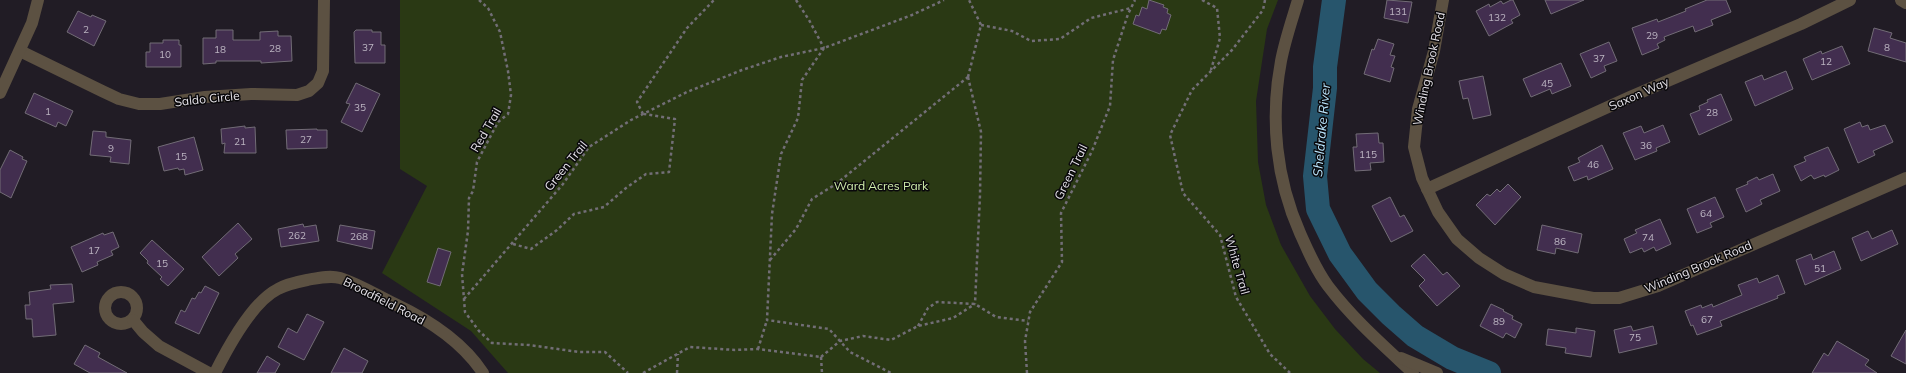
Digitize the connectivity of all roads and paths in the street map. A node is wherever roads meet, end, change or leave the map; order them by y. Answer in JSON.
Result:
{"nodes":[{"id":1,"x":38,"y":0,"type":"edge"},
{"id":2,"x":324,"y":0,"type":"edge"},
{"id":3,"x":479,"y":0,"type":"edge"},
{"id":4,"x":714,"y":0,"type":"edge"},
{"id":5,"x":796,"y":0,"type":"edge"},
{"id":6,"x":944,"y":0,"type":"edge"},
{"id":7,"x":969,"y":0,"type":"edge"},
{"id":8,"x":1135,"y":0,"type":"edge"},
{"id":9,"x":1202,"y":0,"type":"edge"},
{"id":10,"x":1265,"y":0,"type":"edge"},
{"id":11,"x":1298,"y":0,"type":"edge"},
{"id":12,"x":1443,"y":0,"type":"edge"},
{"id":13,"x":1850,"y":0,"type":"edge"},
{"id":14,"x":1901,"y":0,"type":"edge"},
{"id":15,"x":1906,"y":3,"type":"edge"},
{"id":16,"x":1131,"y":8,"type":"junction"},
{"id":17,"x":981,"y":25,"type":"junction"},
{"id":18,"x":824,"y":48,"type":"junction"},
{"id":19,"x":20,"y":51,"type":"junction"},
{"id":20,"x":1211,"y":70,"type":"junction"},
{"id":21,"x":968,"y":77,"type":"junction"},
{"id":22,"x":0,"y":93,"type":"edge"},
{"id":23,"x":643,"y":114,"type":"junction"},
{"id":24,"x":1906,"y":178,"type":"edge"},
{"id":25,"x":1427,"y":189,"type":"junction"},
{"id":26,"x":513,"y":244,"type":"junction"},
{"id":27,"x":769,"y":261,"type":"junction"},
{"id":28,"x":464,"y":299,"type":"junction"},
{"id":29,"x":974,"y":304,"type":"junction"},
{"id":30,"x":133,"y":320,"type":"dead end"},
{"id":31,"x":767,"y":320,"type":"junction"},
{"id":32,"x":1028,"y":321,"type":"junction"},
{"id":33,"x":918,"y":326,"type":"junction"},
{"id":34,"x":840,"y":341,"type":"junction"},
{"id":35,"x":758,"y":350,"type":"junction"},
{"id":36,"x":678,"y":354,"type":"junction"},
{"id":37,"x":1394,"y":355,"type":"junction"},
{"id":38,"x":821,"y":357,"type":"junction"},
{"id":39,"x":887,"y":372,"type":"edge"},
{"id":40,"x":209,"y":373,"type":"edge"},
{"id":41,"x":215,"y":373,"type":"edge"},
{"id":42,"x":483,"y":373,"type":"edge"},
{"id":43,"x":628,"y":373,"type":"edge"},
{"id":44,"x":643,"y":373,"type":"edge"},
{"id":45,"x":677,"y":373,"type":"edge"},
{"id":46,"x":822,"y":373,"type":"edge"},
{"id":47,"x":891,"y":373,"type":"edge"},
{"id":48,"x":1027,"y":373,"type":"edge"},
{"id":49,"x":1290,"y":373,"type":"edge"},
{"id":50,"x":1413,"y":373,"type":"edge"},
{"id":51,"x":1437,"y":373,"type":"edge"}],
"edges":[{"from":1,"to":19,"type":"street"},
{"from":2,"to":19,"type":"street","name":"Saldo Circle"},
{"from":3,"to":28,"type":"path","name":"Red Trail"},
{"from":4,"to":23,"type":"path"},
{"from":5,"to":18,"type":"path"},
{"from":6,"to":18,"type":"path","name":"Green Trail"},
{"from":7,"to":17,"type":"path"},
{"from":8,"to":16,"type":"path","name":"Green Trail"},
{"from":9,"to":20,"type":"path"},
{"from":10,"to":20,"type":"path","name":"White Trail"},
{"from":11,"to":37,"type":"street"},
{"from":12,"to":25,"type":"street","name":"Winding Brook Road"},
{"from":13,"to":25,"type":"street","name":"Saxon Way"},
{"from":14,"to":15,"type":"street"},
{"from":16,"to":17,"type":"path"},
{"from":16,"to":32,"type":"path","name":"Green Trail"},
{"from":17,"to":21,"type":"path"},
{"from":18,"to":23,"type":"path","name":"Green Trail"},
{"from":18,"to":27,"type":"path"},
{"from":19,"to":22,"type":"street"},
{"from":20,"to":49,"type":"path","name":"White Trail"},
{"from":21,"to":27,"type":"path"},
{"from":21,"to":29,"type":"path"},
{"from":23,"to":26,"type":"path","name":"Green Trail"},
{"from":23,"to":26,"type":"path"},
{"from":24,"to":25,"type":"street","name":"Winding Brook Road"},
{"from":26,"to":28,"type":"path","name":"Green Trail"},
{"from":27,"to":31,"type":"path"},
{"from":28,"to":43,"type":"path"},
{"from":29,"to":32,"type":"path"},
{"from":29,"to":33,"type":"path"},
{"from":29,"to":33,"type":"path"},
{"from":30,"to":40,"type":"street"},
{"from":31,"to":34,"type":"path"},
{"from":31,"to":35,"type":"path"},
{"from":32,"to":48,"type":"path","name":"Green Trail"},
{"from":33,"to":34,"type":"path"},
{"from":34,"to":38,"type":"path"},
{"from":34,"to":39,"type":"path"},
{"from":35,"to":36,"type":"path"},
{"from":35,"to":38,"type":"path"},
{"from":36,"to":44,"type":"path"},
{"from":36,"to":45,"type":"path"},
{"from":37,"to":50,"type":"street"},
{"from":37,"to":51,"type":"street"},
{"from":38,"to":46,"type":"path"},
{"from":39,"to":47,"type":"path"},
{"from":41,"to":42,"type":"street","name":"Broadfield Road"}]}
